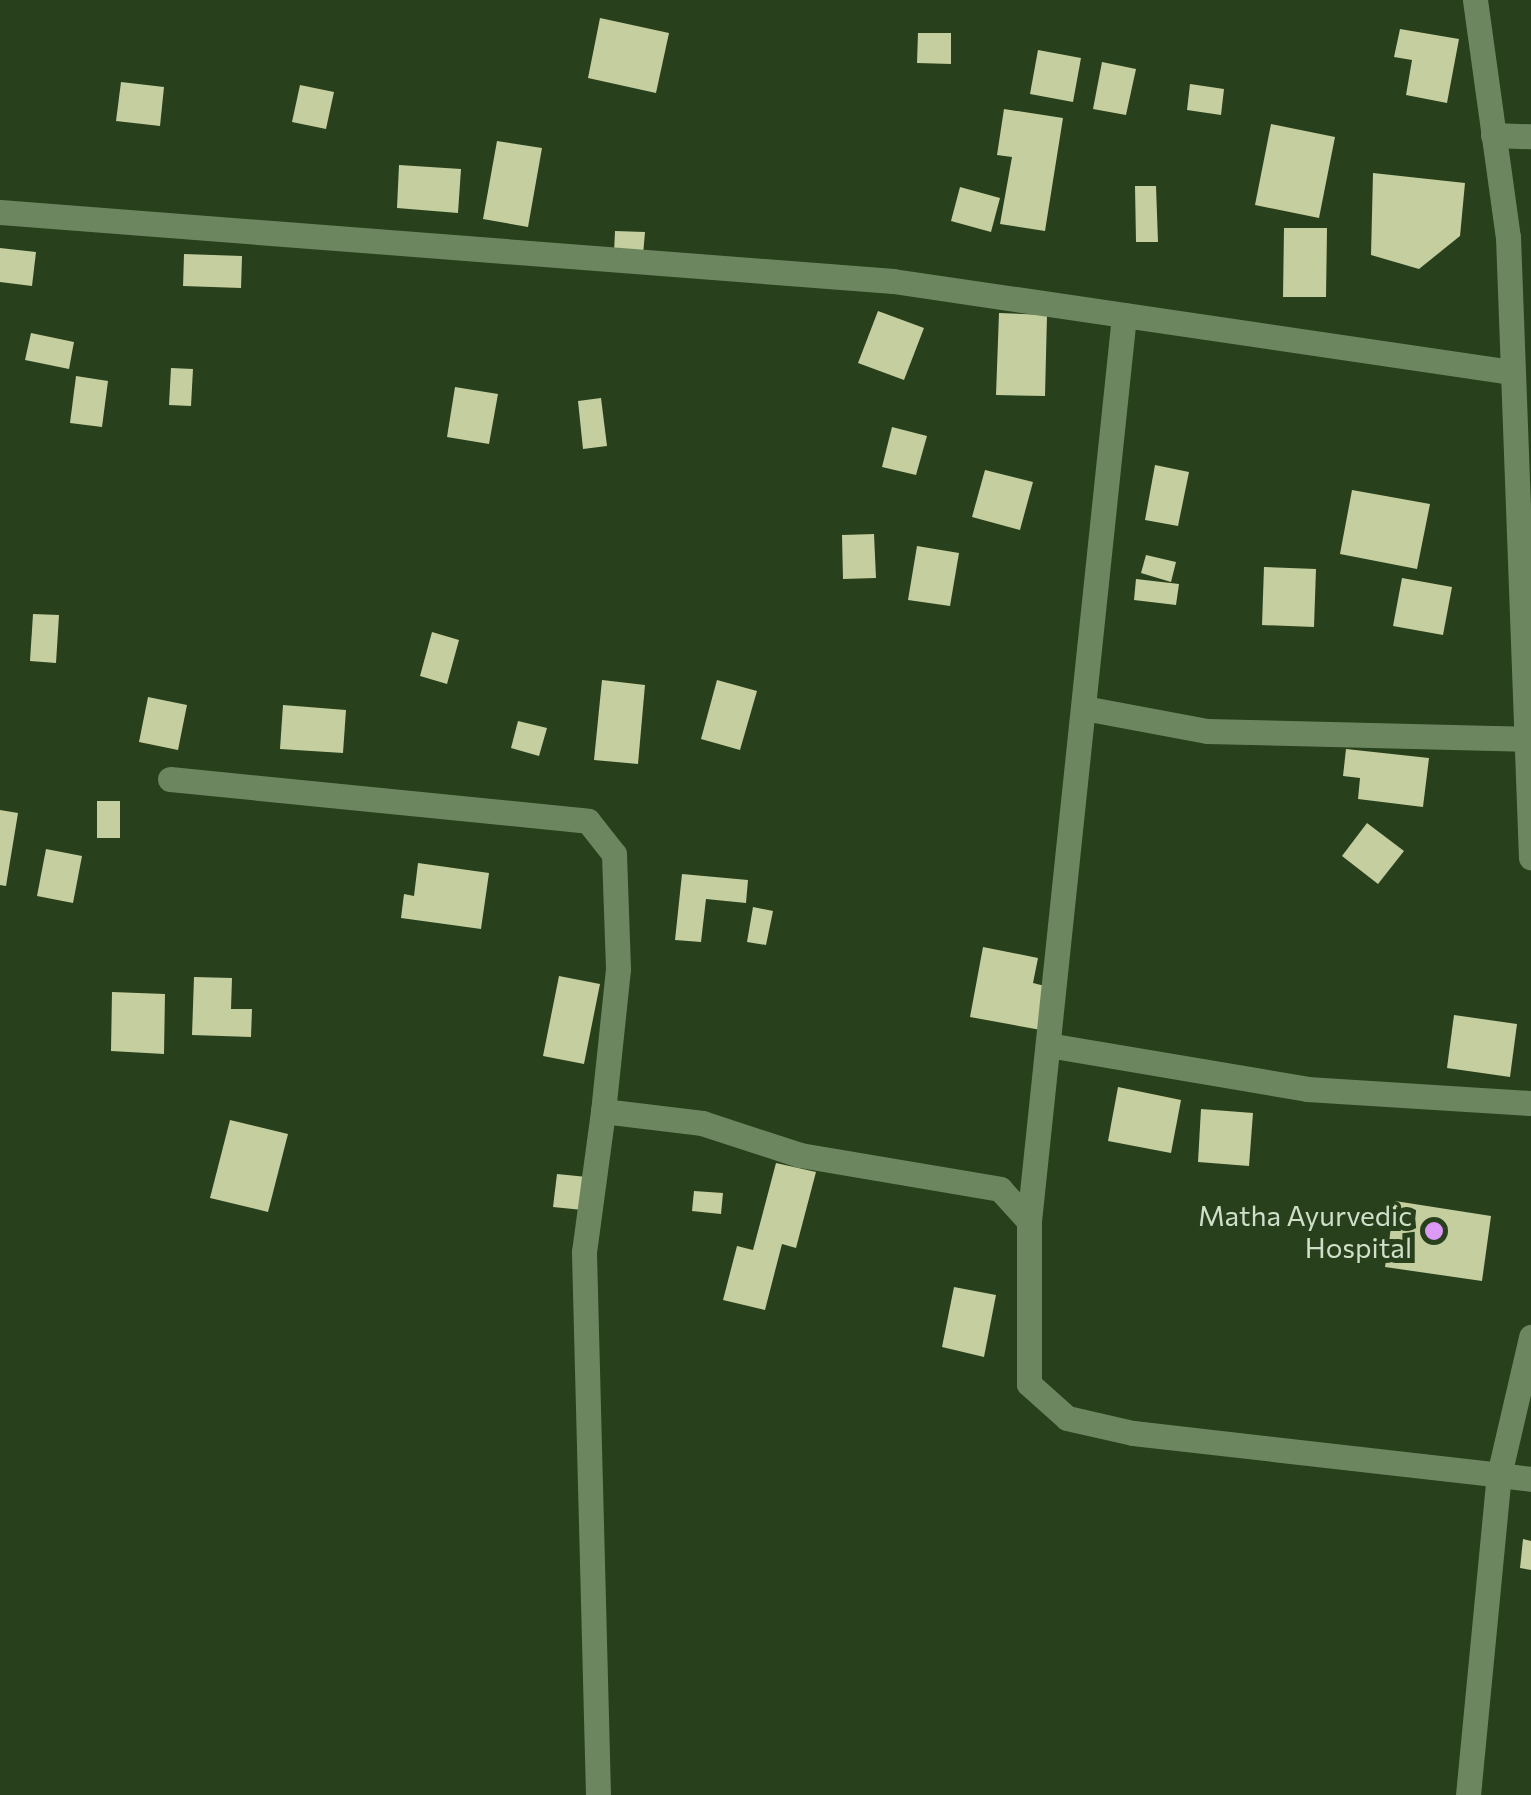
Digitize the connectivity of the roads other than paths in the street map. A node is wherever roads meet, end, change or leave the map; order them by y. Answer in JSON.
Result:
{"nodes":[{"id":1,"x":1475,"y":0,"type":"edge"},
{"id":2,"x":1494,"y":135,"type":"junction"},
{"id":3,"x":1531,"y":136,"type":"edge"},
{"id":4,"x":0,"y":212,"type":"edge"},
{"id":5,"x":1124,"y":315,"type":"junction"},
{"id":6,"x":1512,"y":372,"type":"junction"},
{"id":7,"x":1523,"y":451,"type":"edge"},
{"id":8,"x":1084,"y":708,"type":"junction"},
{"id":9,"x":1524,"y":738,"type":"junction"},
{"id":10,"x":170,"y":779,"type":"dead end"},
{"id":11,"x":1531,"y":858,"type":"edge"},
{"id":12,"x":1048,"y":1045,"type":"junction"},
{"id":13,"x":1531,"y":1103,"type":"edge"},
{"id":14,"x":602,"y":1110,"type":"junction"},
{"id":15,"x":1029,"y":1221,"type":"junction"},
{"id":16,"x":1531,"y":1337,"type":"edge"},
{"id":17,"x":1499,"y":1475,"type":"junction"},
{"id":18,"x":1531,"y":1479,"type":"edge"},
{"id":19,"x":598,"y":1795,"type":"edge"},
{"id":20,"x":1468,"y":1795,"type":"edge"}],
"edges":[{"from":1,"to":2,"type":"street"},
{"from":2,"to":3,"type":"street"},
{"from":2,"to":6,"type":"street"},
{"from":4,"to":5,"type":"street"},
{"from":5,"to":6,"type":"street"},
{"from":5,"to":8,"type":"street"},
{"from":6,"to":7,"type":"street"},
{"from":7,"to":9,"type":"street"},
{"from":8,"to":9,"type":"street"},
{"from":8,"to":12,"type":"street"},
{"from":9,"to":11,"type":"street"},
{"from":10,"to":14,"type":"street"},
{"from":12,"to":13,"type":"street"},
{"from":12,"to":15,"type":"street"},
{"from":14,"to":15,"type":"street"},
{"from":14,"to":19,"type":"street"},
{"from":15,"to":17,"type":"street"},
{"from":16,"to":17,"type":"street"},
{"from":17,"to":18,"type":"street"},
{"from":17,"to":20,"type":"street"}]}
